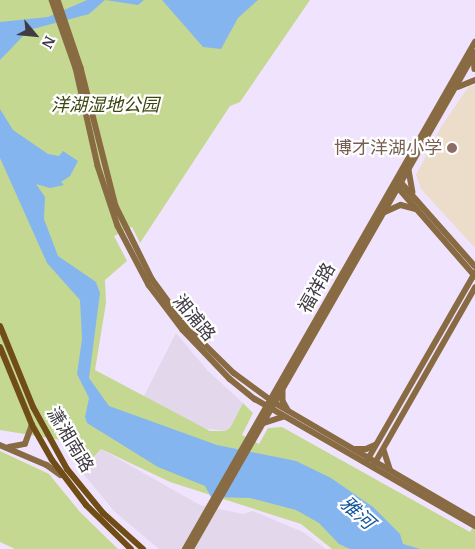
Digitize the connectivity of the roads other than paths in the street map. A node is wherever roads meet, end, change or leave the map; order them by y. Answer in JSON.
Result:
{"nodes":[{"id":1,"x":56,"y":3,"type":"edge"},
{"id":2,"x":64,"y":23,"type":"junction"},
{"id":3,"x":475,"y":42,"type":"edge"},
{"id":4,"x":475,"y":53,"type":"edge"},
{"id":5,"x":475,"y":69,"type":"edge"},
{"id":6,"x":475,"y":80,"type":"edge"},
{"id":7,"x":452,"y":93,"type":"junction"},
{"id":8,"x":411,"y":166,"type":"junction"},
{"id":9,"x":397,"y":183,"type":"junction"},
{"id":10,"x":417,"y":199,"type":"junction"},
{"id":11,"x":382,"y":215,"type":"junction"},
{"id":12,"x":422,"y":215,"type":"junction"},
{"id":13,"x":463,"y":252,"type":"junction"},
{"id":14,"x":475,"y":256,"type":"edge"},
{"id":15,"x":460,"y":258,"type":"junction"},
{"id":16,"x":475,"y":266,"type":"edge"},
{"id":17,"x":475,"y":275,"type":"edge"},
{"id":18,"x":475,"y":288,"type":"edge"},
{"id":19,"x":463,"y":293,"type":"junction"},
{"id":20,"x":475,"y":297,"type":"edge"},
{"id":21,"x":466,"y":304,"type":"junction"},
{"id":22,"x":0,"y":326,"type":"edge"},
{"id":23,"x":0,"y":347,"type":"edge"},
{"id":24,"x":281,"y":387,"type":"junction"},
{"id":25,"x":256,"y":390,"type":"junction"},
{"id":26,"x":248,"y":394,"type":"junction"},
{"id":27,"x":272,"y":402,"type":"junction"},
{"id":28,"x":269,"y":408,"type":"junction"},
{"id":29,"x":290,"y":416,"type":"junction"},
{"id":30,"x":32,"y":425,"type":"junction"},
{"id":31,"x":258,"y":426,"type":"junction"},
{"id":32,"x":378,"y":441,"type":"junction"},
{"id":33,"x":0,"y":444,"type":"edge"},
{"id":34,"x":385,"y":446,"type":"junction"},
{"id":35,"x":349,"y":447,"type":"junction"},
{"id":36,"x":367,"y":461,"type":"junction"},
{"id":37,"x":374,"y":465,"type":"junction"},
{"id":38,"x":394,"y":472,"type":"junction"},
{"id":39,"x":65,"y":478,"type":"junction"},
{"id":40,"x":474,"y":523,"type":"edge"},
{"id":41,"x":187,"y":548,"type":"edge"},
{"id":42,"x":131,"y":549,"type":"edge"},
{"id":43,"x":143,"y":549,"type":"edge"}],
"edges":[{"from":1,"to":2,"type":"main road","name":"湘浦路"},
{"from":2,"to":25,"type":"main road","name":"湘浦路"},
{"from":2,"to":26,"type":"main road","name":"湘浦路"},
{"from":3,"to":9,"type":"main road","name":"福祥路"},
{"from":4,"to":5,"type":"main road"},
{"from":4,"to":7,"type":"main road","name":"福祥路"},
{"from":6,"to":7,"type":"main road"},
{"from":7,"to":8,"type":"main road","name":"福祥路"},
{"from":8,"to":9,"type":"main road","name":"福祥路"},
{"from":8,"to":10,"type":"main road"},
{"from":9,"to":10,"type":"main road"},
{"from":9,"to":11,"type":"main road","name":"福祥路"},
{"from":9,"to":12,"type":"main road"},
{"from":9,"to":24,"type":"main road","name":"福祥路"},
{"from":10,"to":13,"type":"main road"},
{"from":11,"to":12,"type":"main road"},
{"from":11,"to":24,"type":"main road","name":"福祥路"},
{"from":12,"to":15,"type":"main road"},
{"from":13,"to":14,"type":"main road"},
{"from":13,"to":16,"type":"main road"},
{"from":15,"to":17,"type":"main road"},
{"from":15,"to":19,"type":"main road"},
{"from":17,"to":19,"type":"main road"},
{"from":18,"to":21,"type":"main road"},
{"from":19,"to":32,"type":"main road"},
{"from":20,"to":21,"type":"main road"},
{"from":21,"to":34,"type":"main road"},
{"from":22,"to":43,"type":"main road","name":"潇湘南路"},
{"from":23,"to":30,"type":"main road","name":"潇湘南路"},
{"from":24,"to":25,"type":"main road"},
{"from":24,"to":27,"type":"main road","name":"福祥路"},
{"from":24,"to":29,"type":"main road"},
{"from":25,"to":27,"type":"main road","name":"湘浦路"},
{"from":26,"to":28,"type":"main road","name":"湘浦路"},
{"from":26,"to":31,"type":"main road"},
{"from":27,"to":28,"type":"main road","name":"福祥路"},
{"from":27,"to":29,"type":"main road","name":"湘浦路"},
{"from":28,"to":29,"type":"main road","name":"湘浦路"},
{"from":28,"to":31,"type":"main road","name":"福祥路"},
{"from":29,"to":31,"type":"main road"},
{"from":29,"to":35,"type":"main road","name":"湘浦路"},
{"from":29,"to":36,"type":"main road","name":"湘浦路"},
{"from":30,"to":33,"type":"main road"},
{"from":30,"to":39,"type":"main road","name":"潇湘南路"},
{"from":31,"to":41,"type":"main road","name":"福祥路"},
{"from":32,"to":35,"type":"main road"},
{"from":32,"to":36,"type":"main road"},
{"from":33,"to":39,"type":"main road"},
{"from":34,"to":37,"type":"main road"},
{"from":34,"to":38,"type":"main road"},
{"from":35,"to":36,"type":"main road","name":"湘浦路"},
{"from":36,"to":37,"type":"main road","name":"湘浦路"},
{"from":37,"to":38,"type":"main road","name":"湘浦路"},
{"from":37,"to":40,"type":"main road","name":"湘浦路"},
{"from":38,"to":40,"type":"main road","name":"湘浦路"},
{"from":39,"to":42,"type":"main road","name":"潇湘南路"}]}
